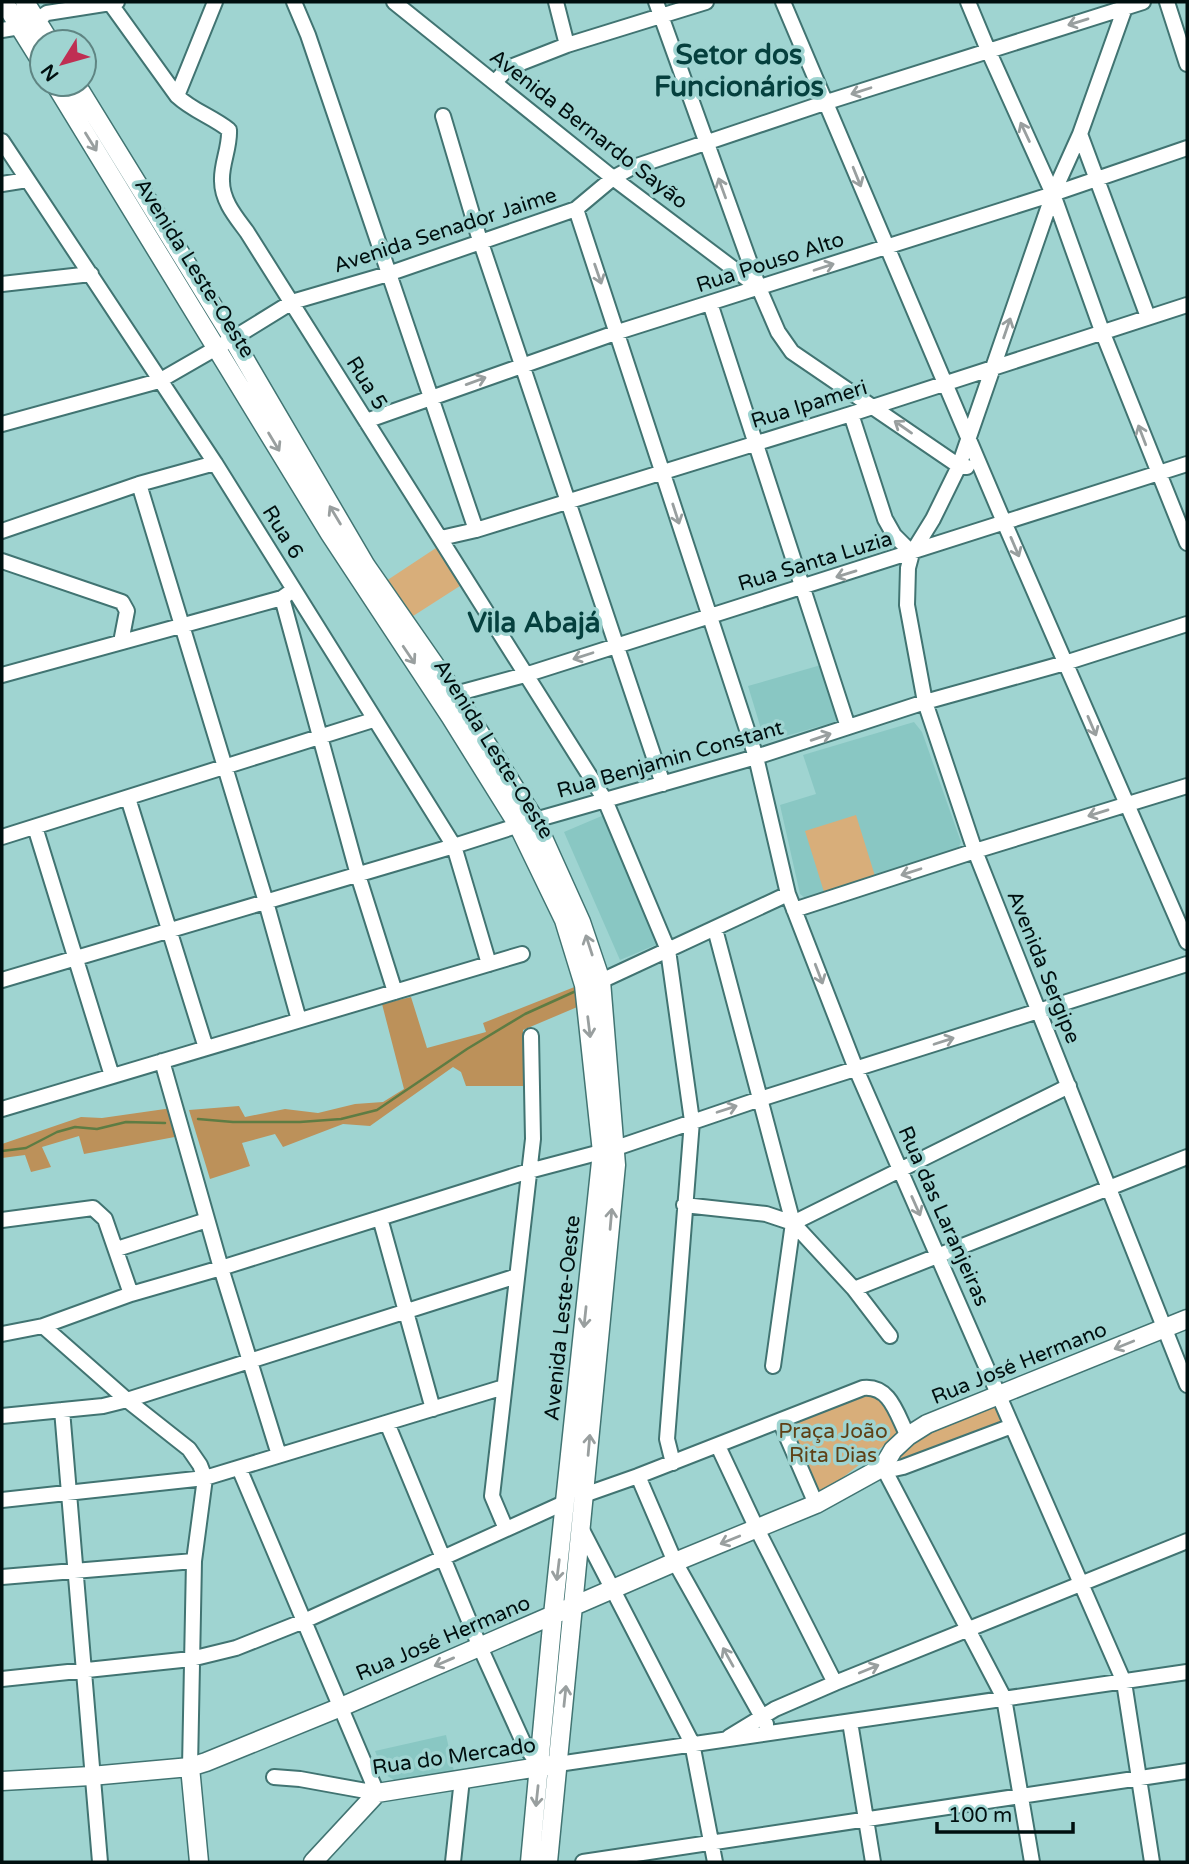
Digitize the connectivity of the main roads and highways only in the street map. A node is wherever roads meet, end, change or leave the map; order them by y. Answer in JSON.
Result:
{"nodes":[{"id":1,"x":5,"y":2,"type":"edge"},
{"id":2,"x":25,"y":2,"type":"edge"},
{"id":3,"x":22,"y":20,"type":"edge"},
{"id":4,"x":64,"y":98,"type":"edge"},
{"id":5,"x":84,"y":98,"type":"edge"},
{"id":6,"x":225,"y":343,"type":"junction"},
{"id":7,"x":526,"y":822,"type":"junction"},
{"id":8,"x":609,"y":1150,"type":"junction"},
{"id":9,"x":1187,"y":1319,"type":"edge"},
{"id":10,"x":574,"y":1606,"type":"junction"},
{"id":11,"x":553,"y":1615,"type":"junction"},
{"id":12,"x":558,"y":1764,"type":"junction"},
{"id":13,"x":190,"y":1767,"type":"junction"},
{"id":14,"x":540,"y":1767,"type":"junction"},
{"id":15,"x":2,"y":1781,"type":"edge"},
{"id":16,"x":199,"y":1862,"type":"edge"},
{"id":17,"x":313,"y":1862,"type":"edge"},
{"id":18,"x":530,"y":1862,"type":"edge"},
{"id":19,"x":548,"y":1862,"type":"edge"}],
"edges":[{"from":1,"to":3,"type":"main road"},
{"from":2,"to":3,"type":"main road"},
{"from":4,"to":6,"type":"main road","name":"Avenida Leste-Oeste","one_way":true},
{"from":5,"to":6,"type":"main road","name":"Avenida Leste-Oeste"},
{"from":7,"to":6,"type":"main road","name":"Avenida Leste-Oeste","one_way":true},
{"from":6,"to":7,"type":"main road","name":"Avenida Leste-Oeste","one_way":true},
{"from":7,"to":8,"type":"main road","name":"Avenida Leste-Oeste","one_way":true},
{"from":8,"to":7,"type":"main road","name":"Avenida Leste-Oeste","one_way":true},
{"from":10,"to":8,"type":"main road","name":"Avenida Leste-Oeste","one_way":true},
{"from":8,"to":11,"type":"main road","name":"Avenida Leste-Oeste","one_way":true},
{"from":9,"to":10,"type":"main road","name":"Rua José Hermano","one_way":true},
{"from":10,"to":11,"type":"main road","name":"Rua José Hermano"},
{"from":12,"to":10,"type":"main road","name":"Avenida Leste-Oeste","one_way":true},
{"from":11,"to":13,"type":"main road","name":"Rua José Hermano","one_way":true},
{"from":11,"to":14,"type":"main road","name":"Avenida Leste-Oeste"},
{"from":12,"to":14,"type":"main road","name":"Rua do Mercado"},
{"from":12,"to":19,"type":"main road","name":"Avenida Leste-Oeste"},
{"from":13,"to":15,"type":"main road","name":"Rua José Hermano"},
{"from":13,"to":16,"type":"main road"},
{"from":14,"to":17,"type":"main road","name":"Rua do Mercado"},
{"from":14,"to":18,"type":"main road","name":"Avenida Leste-Oeste","one_way":true}]}
